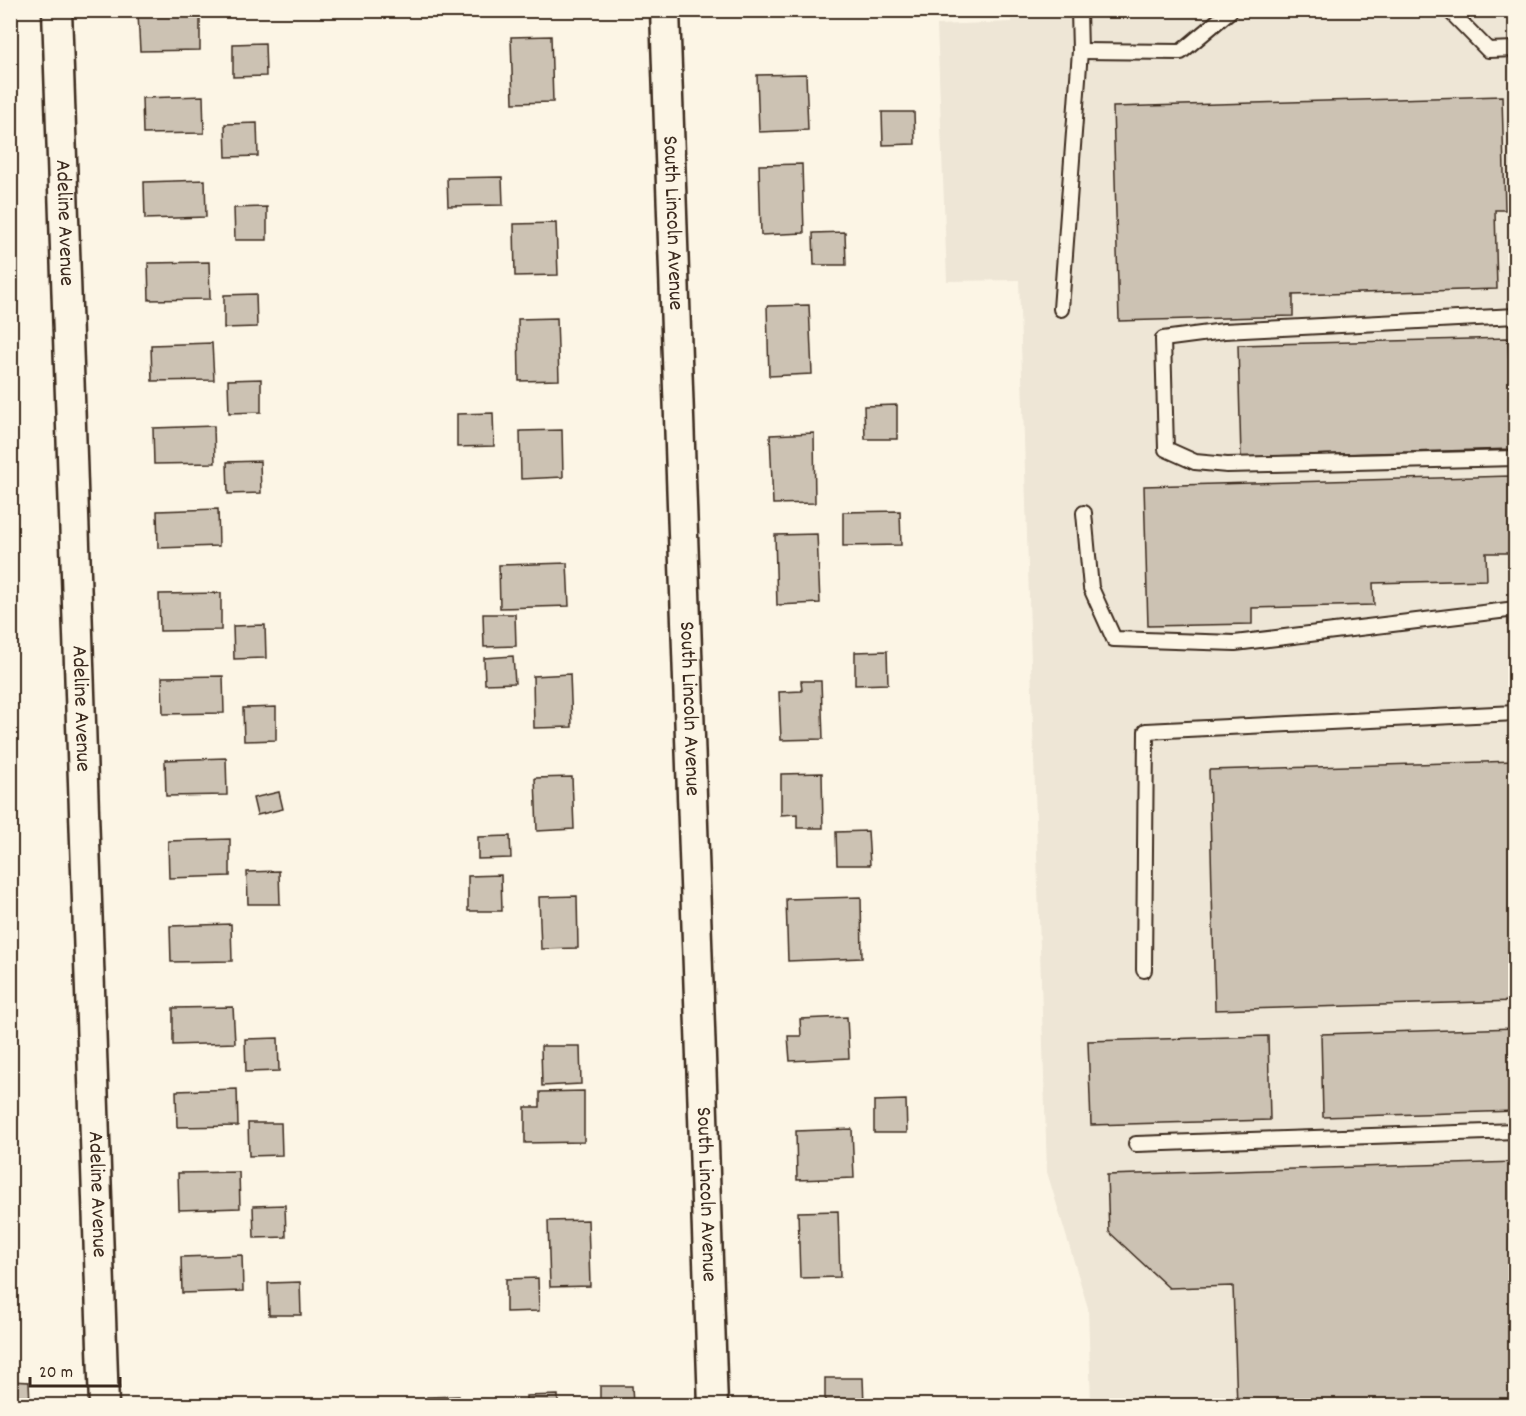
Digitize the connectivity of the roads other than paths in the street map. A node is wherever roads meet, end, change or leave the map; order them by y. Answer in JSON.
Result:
{"nodes":[{"id":1,"x":57,"y":10,"type":"edge"},
{"id":2,"x":665,"y":10,"type":"edge"},
{"id":3,"x":1079,"y":10,"type":"edge"},
{"id":4,"x":1231,"y":10,"type":"edge"},
{"id":5,"x":1449,"y":10,"type":"edge"},
{"id":6,"x":1515,"y":49,"type":"edge"},
{"id":7,"x":1080,"y":51,"type":"junction"},
{"id":8,"x":1061,"y":309,"type":"dead end"},
{"id":9,"x":1515,"y":316,"type":"edge"},
{"id":10,"x":1515,"y":458,"type":"edge"},
{"id":11,"x":1084,"y":513,"type":"dead end"},
{"id":12,"x":1515,"y":609,"type":"edge"},
{"id":13,"x":1515,"y":713,"type":"edge"},
{"id":14,"x":1144,"y":970,"type":"dead end"},
{"id":15,"x":1515,"y":1131,"type":"edge"},
{"id":16,"x":1136,"y":1144,"type":"dead end"},
{"id":17,"x":104,"y":1406,"type":"edge"},
{"id":18,"x":713,"y":1406,"type":"edge"}],
"edges":[{"from":1,"to":17,"type":"street","name":"Adeline Avenue"},
{"from":2,"to":18,"type":"street","name":"South Lincoln Avenue"},
{"from":3,"to":7,"type":"lane"},
{"from":4,"to":7,"type":"lane"},
{"from":5,"to":6,"type":"lane"},
{"from":7,"to":8,"type":"lane"},
{"from":9,"to":10,"type":"lane"},
{"from":11,"to":12,"type":"lane"},
{"from":13,"to":14,"type":"lane"},
{"from":15,"to":16,"type":"lane"}]}
